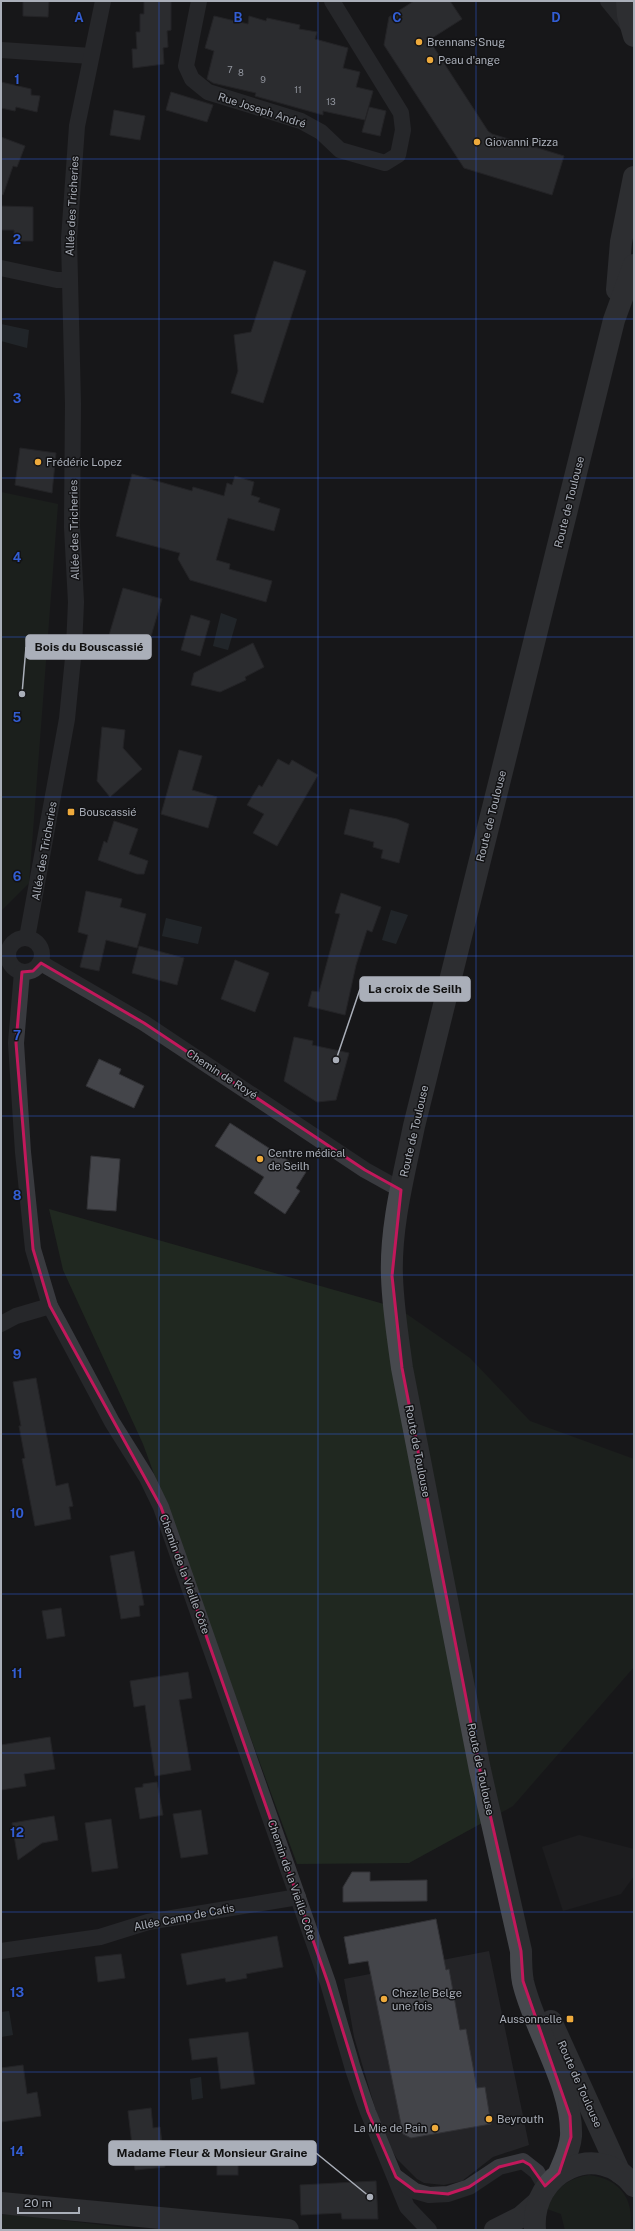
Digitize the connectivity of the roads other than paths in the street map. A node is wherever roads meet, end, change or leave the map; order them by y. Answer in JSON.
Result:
{"nodes":[{"id":1,"x":104,"y":1,"type":"edge"},
{"id":2,"x":199,"y":1,"type":"edge"},
{"id":3,"x":332,"y":1,"type":"edge"},
{"id":4,"x":608,"y":1,"type":"edge"},
{"id":5,"x":628,"y":1,"type":"edge"},
{"id":6,"x":633,"y":33,"type":"edge"},
{"id":7,"x":1,"y":50,"type":"edge"},
{"id":8,"x":91,"y":56,"type":"junction"},
{"id":9,"x":634,"y":177,"type":"edge"},
{"id":10,"x":634,"y":266,"type":"edge"},
{"id":11,"x":1,"y":268,"type":"edge"},
{"id":12,"x":70,"y":280,"type":"junction"},
{"id":13,"x":614,"y":320,"type":"junction"},
{"id":14,"x":28,"y":938,"type":"junction"},
{"id":15,"x":4,"y":955,"type":"edge"},
{"id":16,"x":41,"y":963,"type":"junction"},
{"id":17,"x":22,"y":972,"type":"junction"},
{"id":18,"x":401,"y":1190,"type":"junction"},
{"id":19,"x":50,"y":1306,"type":"junction"},
{"id":20,"x":1,"y":1324,"type":"edge"},
{"id":21,"x":298,"y":1897,"type":"junction"},
{"id":22,"x":1,"y":1951,"type":"edge"},
{"id":23,"x":521,"y":1951,"type":"junction"},
{"id":24,"x":396,"y":2177,"type":"junction"},
{"id":25,"x":630,"y":2180,"type":"edge"},
{"id":26,"x":547,"y":2188,"type":"junction"},
{"id":27,"x":1,"y":2203,"type":"edge"},
{"id":28,"x":288,"y":2230,"type":"edge"},
{"id":29,"x":428,"y":2230,"type":"edge"},
{"id":30,"x":495,"y":2230,"type":"edge"},
{"id":31,"x":535,"y":2230,"type":"edge"}],
"edges":[{"from":1,"to":8,"type":"street","name":"Allée des Tricheries"},
{"from":2,"to":3,"type":"street","name":"Rue Joseph André"},
{"from":4,"to":6,"type":"street"},
{"from":5,"to":6,"type":"main road"},
{"from":7,"to":8,"type":"street"},
{"from":8,"to":12,"type":"street","name":"Allée des Tricheries"},
{"from":9,"to":13,"type":"main road","name":"Route de Toulouse"},
{"from":10,"to":13,"type":"main road","name":"Route de Toulouse"},
{"from":11,"to":12,"type":"street"},
{"from":12,"to":14,"type":"street","name":"Allée des Tricheries"},
{"from":13,"to":18,"type":"main road","name":"Route de Toulouse"},
{"from":14,"to":15,"type":"street"},
{"from":14,"to":16,"type":"street"},
{"from":15,"to":17,"type":"street"},
{"from":16,"to":17,"type":"street"},
{"from":16,"to":18,"type":"street","name":"Chemin de Royé"},
{"from":17,"to":19,"type":"street","name":"Chemin de la Vieille Côte"},
{"from":18,"to":23,"type":"main road","name":"Route de Toulouse"},
{"from":19,"to":20,"type":"street"},
{"from":19,"to":21,"type":"street","name":"Chemin de la Vieille Côte"},
{"from":21,"to":22,"type":"street","name":"Allée Camp de Catis"},
{"from":21,"to":24,"type":"street","name":"Chemin de la Vieille Côte"},
{"from":23,"to":25,"type":"main road","name":"Route de Toulouse"},
{"from":23,"to":26,"type":"main road","name":"Route de Toulouse"},
{"from":24,"to":26,"type":"street","name":"Chemin de la Vieille Côte"},
{"from":24,"to":29,"type":"street","name":"Chemin de la Vieille Côte"},
{"from":25,"to":26,"type":"main road"},
{"from":26,"to":30,"type":"main road"},
{"from":26,"to":31,"type":"main road"},
{"from":27,"to":28,"type":"main road"}]}
